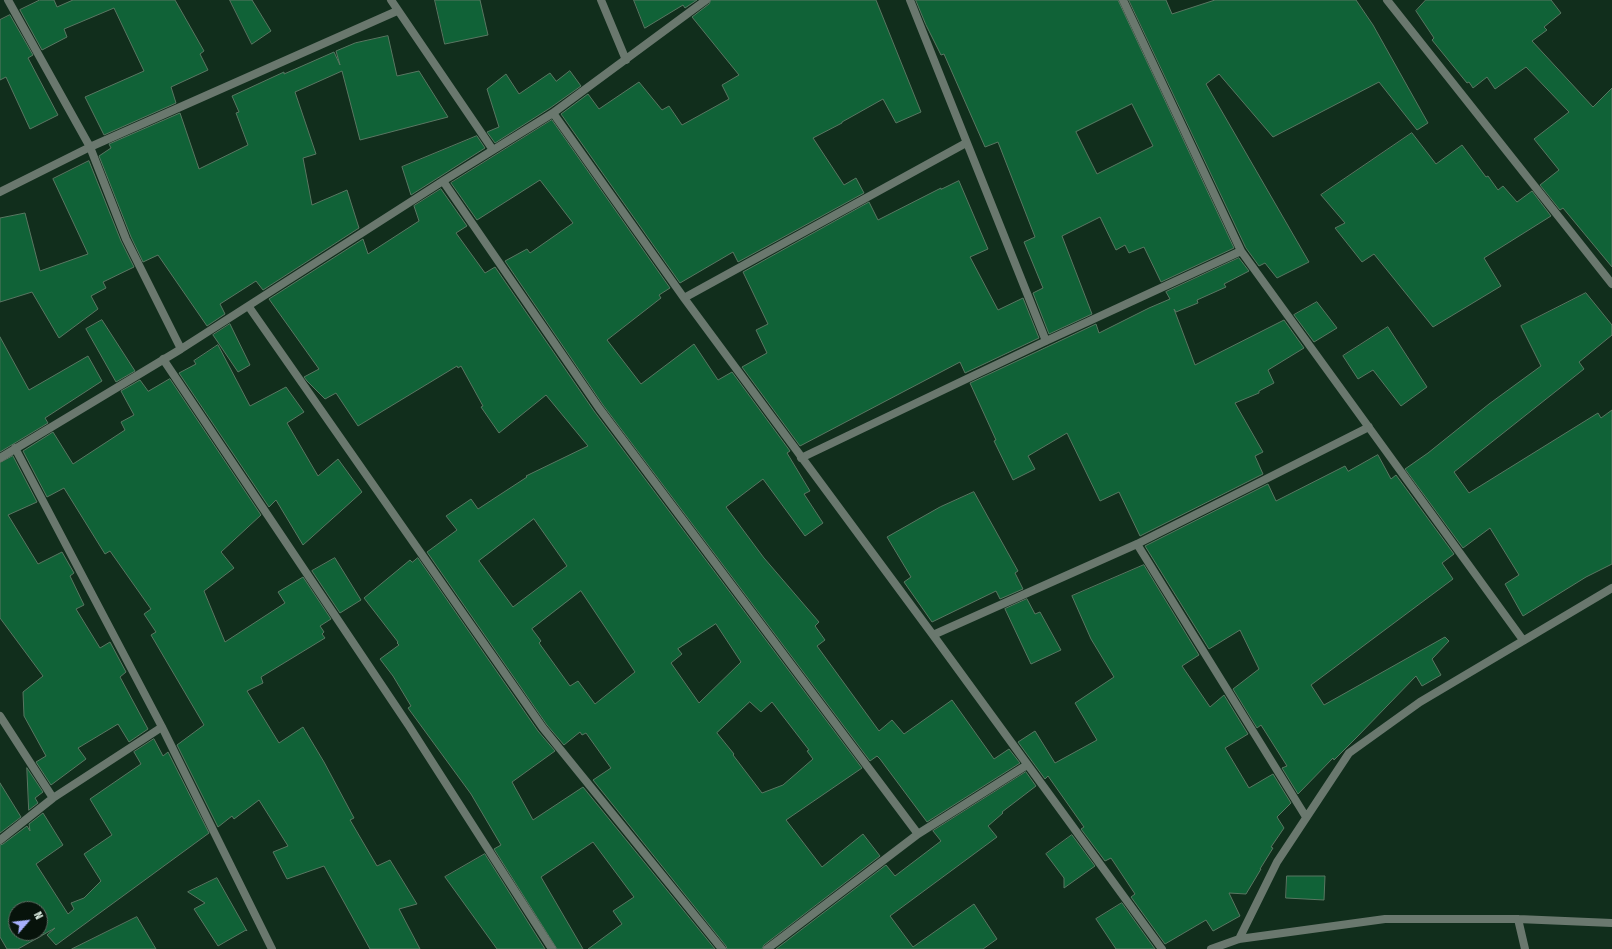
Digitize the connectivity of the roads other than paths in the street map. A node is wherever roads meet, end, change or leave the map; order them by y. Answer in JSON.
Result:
{"nodes":[{"id":1,"x":8,"y":0,"type":"edge"},
{"id":2,"x":391,"y":0,"type":"edge"},
{"id":3,"x":601,"y":0,"type":"edge"},
{"id":4,"x":706,"y":0,"type":"edge"},
{"id":5,"x":910,"y":0,"type":"edge"},
{"id":6,"x":1124,"y":0,"type":"edge"},
{"id":7,"x":1387,"y":0,"type":"edge"},
{"id":8,"x":397,"y":11,"type":"junction"},
{"id":9,"x":626,"y":60,"type":"junction"},
{"id":10,"x":553,"y":113,"type":"junction"},
{"id":11,"x":966,"y":143,"type":"junction"},
{"id":12,"x":90,"y":146,"type":"junction"},
{"id":13,"x":493,"y":150,"type":"junction"},
{"id":14,"x":442,"y":181,"type":"junction"},
{"id":15,"x":0,"y":192,"type":"edge"},
{"id":16,"x":1241,"y":251,"type":"junction"},
{"id":17,"x":1612,"y":284,"type":"edge"},
{"id":18,"x":684,"y":298,"type":"junction"},
{"id":19,"x":248,"y":307,"type":"junction"},
{"id":20,"x":1045,"y":337,"type":"junction"},
{"id":21,"x":181,"y":349,"type":"junction"},
{"id":22,"x":163,"y":359,"type":"junction"},
{"id":23,"x":1369,"y":427,"type":"junction"},
{"id":24,"x":15,"y":448,"type":"junction"},
{"id":25,"x":0,"y":458,"type":"edge"},
{"id":26,"x":801,"y":458,"type":"junction"},
{"id":27,"x":1137,"y":544,"type":"junction"},
{"id":28,"x":1612,"y":588,"type":"edge"},
{"id":29,"x":932,"y":635,"type":"junction"},
{"id":30,"x":1523,"y":640,"type":"junction"},
{"id":31,"x":0,"y":716,"type":"edge"},
{"id":32,"x":162,"y":727,"type":"junction"},
{"id":33,"x":1028,"y":765,"type":"junction"},
{"id":34,"x":53,"y":798,"type":"junction"},
{"id":35,"x":1306,"y":817,"type":"junction"},
{"id":36,"x":918,"y":834,"type":"junction"},
{"id":37,"x":0,"y":840,"type":"edge"},
{"id":38,"x":1518,"y":919,"type":"junction"},
{"id":39,"x":1612,"y":923,"type":"edge"},
{"id":40,"x":1239,"y":939,"type":"junction"},
{"id":41,"x":272,"y":949,"type":"edge"},
{"id":42,"x":552,"y":949,"type":"edge"},
{"id":43,"x":722,"y":949,"type":"edge"},
{"id":44,"x":767,"y":949,"type":"edge"},
{"id":45,"x":1162,"y":949,"type":"edge"},
{"id":46,"x":1211,"y":949,"type":"edge"},
{"id":47,"x":1525,"y":949,"type":"edge"}],
"edges":[{"from":1,"to":12,"type":"street"},
{"from":2,"to":8,"type":"street"},
{"from":3,"to":9,"type":"street"},
{"from":4,"to":9,"type":"street"},
{"from":5,"to":11,"type":"street"},
{"from":5,"to":20,"type":"street"},
{"from":6,"to":16,"type":"street"},
{"from":7,"to":17,"type":"street"},
{"from":8,"to":12,"type":"street"},
{"from":8,"to":13,"type":"street"},
{"from":9,"to":10,"type":"street"},
{"from":10,"to":13,"type":"street"},
{"from":10,"to":18,"type":"street"},
{"from":11,"to":18,"type":"street"},
{"from":11,"to":20,"type":"street"},
{"from":12,"to":15,"type":"street"},
{"from":12,"to":21,"type":"street"},
{"from":13,"to":14,"type":"street"},
{"from":14,"to":19,"type":"street"},
{"from":14,"to":36,"type":"street"},
{"from":16,"to":20,"type":"street"},
{"from":16,"to":23,"type":"street"},
{"from":18,"to":26,"type":"street"},
{"from":19,"to":21,"type":"street"},
{"from":19,"to":43,"type":"street"},
{"from":20,"to":26,"type":"street"},
{"from":21,"to":22,"type":"street"},
{"from":22,"to":24,"type":"street"},
{"from":22,"to":42,"type":"street"},
{"from":23,"to":27,"type":"street"},
{"from":23,"to":30,"type":"street"},
{"from":24,"to":25,"type":"street"},
{"from":24,"to":32,"type":"street"},
{"from":26,"to":29,"type":"street"},
{"from":27,"to":29,"type":"street"},
{"from":27,"to":35,"type":"street"},
{"from":28,"to":30,"type":"street"},
{"from":29,"to":33,"type":"street"},
{"from":30,"to":35,"type":"street"},
{"from":31,"to":34,"type":"street"},
{"from":32,"to":34,"type":"street"},
{"from":32,"to":41,"type":"street"},
{"from":33,"to":36,"type":"street"},
{"from":33,"to":45,"type":"street"},
{"from":34,"to":37,"type":"street"},
{"from":35,"to":40,"type":"street"},
{"from":36,"to":44,"type":"street"},
{"from":38,"to":39,"type":"street"},
{"from":38,"to":40,"type":"street"},
{"from":38,"to":47,"type":"street"},
{"from":40,"to":46,"type":"street"}]}
